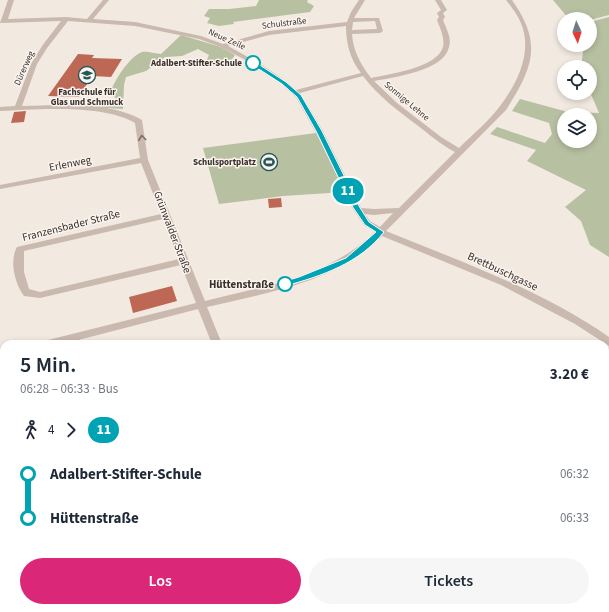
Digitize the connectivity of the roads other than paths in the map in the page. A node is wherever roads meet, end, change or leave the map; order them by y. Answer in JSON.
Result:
{"nodes":[{"id":1,"x":11,"y":0,"type":"edge"},
{"id":2,"x":106,"y":0,"type":"edge"},
{"id":3,"x":362,"y":0,"type":"edge"},
{"id":4,"x":438,"y":0,"type":"edge"},
{"id":5,"x":509,"y":0,"type":"edge"},
{"id":6,"x":66,"y":19,"type":"junction"},
{"id":7,"x":89,"y":20,"type":"junction"},
{"id":8,"x":2,"y":21,"type":"edge"},
{"id":9,"x":350,"y":25,"type":"junction"},
{"id":10,"x":223,"y":46,"type":"junction"},
{"id":11,"x":364,"y":74,"type":"junction"},
{"id":12,"x":370,"y":80,"type":"junction"},
{"id":13,"x":296,"y":92,"type":"junction"},
{"id":14,"x":18,"y":108,"type":"junction"},
{"id":15,"x":0,"y":109,"type":"edge"},
{"id":16,"x":460,"y":151,"type":"junction"},
{"id":17,"x":144,"y":160,"type":"junction"},
{"id":18,"x":0,"y":187,"type":"edge"},
{"id":19,"x":358,"y":210,"type":"junction"},
{"id":20,"x":402,"y":210,"type":"junction"},
{"id":21,"x":167,"y":215,"type":"junction"},
{"id":22,"x":381,"y":232,"type":"junction"},
{"id":23,"x":184,"y":261,"type":"junction"},
{"id":24,"x":201,"y":305,"type":"junction"},
{"id":25,"x":64,"y":340,"type":"edge"},
{"id":26,"x":215,"y":340,"type":"edge"},
{"id":27,"x":606,"y":340,"type":"edge"}],
"edges":[{"from":1,"to":8,"type":"street"},
{"from":2,"to":7,"type":"street"},
{"from":3,"to":9,"type":"street"},
{"from":4,"to":12,"type":"street"},
{"from":5,"to":16,"type":"street"},
{"from":6,"to":7,"type":"street","name":"Neue Zeile"},
{"from":6,"to":8,"type":"street","name":"Neue Zeile"},
{"from":6,"to":14,"type":"street","name":"Dürerweg"},
{"from":7,"to":10,"type":"street","name":"Neue Zeile"},
{"from":9,"to":10,"type":"street","name":"Schulstraße"},
{"from":9,"to":11,"type":"street","name":"Sonnige Lehne"},
{"from":10,"to":13,"type":"street","name":"Neue Zeile"},
{"from":11,"to":12,"type":"street","name":"Sonnige Lehne"},
{"from":11,"to":13,"type":"street"},
{"from":12,"to":16,"type":"street","name":"Sonnige Lehne"},
{"from":13,"to":19,"type":"street","name":"Neue Zeile"},
{"from":14,"to":15,"type":"street"},
{"from":17,"to":14,"type":"street","name":"Grünwalder Straße","one_way":true},
{"from":16,"to":20,"type":"street"},
{"from":17,"to":18,"type":"street","name":"Erlenweg"},
{"from":17,"to":21,"type":"street","name":"Grünwalder Straße"},
{"from":19,"to":20,"type":"street"},
{"from":19,"to":22,"type":"street","name":"Neue Zeile"},
{"from":20,"to":22,"type":"street"},
{"from":21,"to":23,"type":"street","name":"Grünwalder Straße"},
{"from":21,"to":23,"type":"street","name":"Franzensbader Straße"},
{"from":22,"to":24,"type":"street"},
{"from":22,"to":27,"type":"street","name":"Brettbuschgasse"},
{"from":23,"to":24,"type":"street","name":"Grünwalder Straße"},
{"from":24,"to":25,"type":"street"},
{"from":24,"to":26,"type":"street","name":"Grünwalder Straße"}]}
